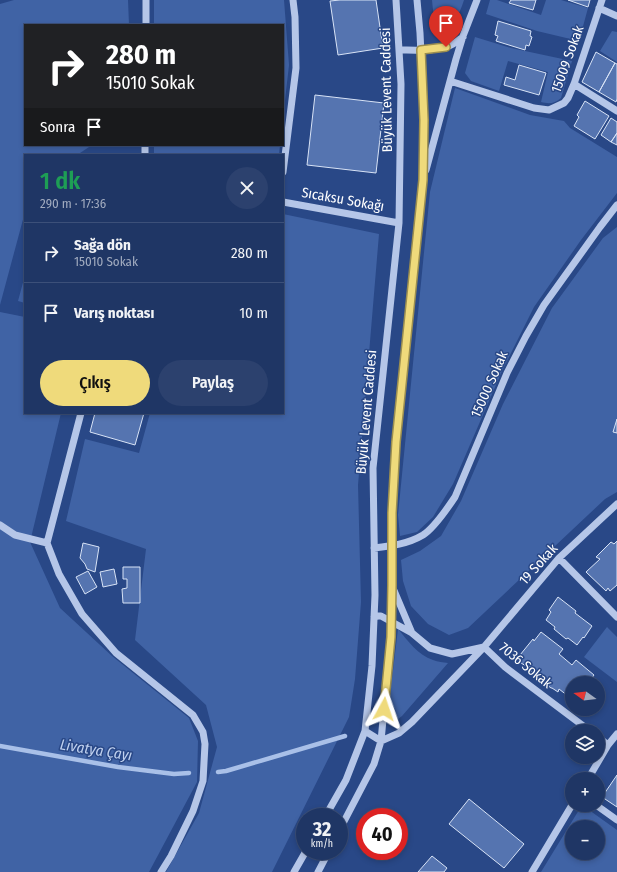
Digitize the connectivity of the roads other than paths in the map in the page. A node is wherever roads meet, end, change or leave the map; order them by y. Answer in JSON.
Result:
{"nodes":[{"id":1,"x":146,"y":0,"type":"edge"},
{"id":2,"x":293,"y":0,"type":"edge"},
{"id":3,"x":396,"y":0,"type":"edge"},
{"id":4,"x":417,"y":0,"type":"edge"},
{"id":5,"x":477,"y":0,"type":"edge"},
{"id":6,"x":602,"y":0,"type":"edge"},
{"id":7,"x":599,"y":8,"type":"junction"},
{"id":8,"x":617,"y":16,"type":"edge"},
{"id":9,"x":146,"y":24,"type":"edge"},
{"id":10,"x":463,"y":36,"type":"junction"},
{"id":11,"x":399,"y":50,"type":"junction"},
{"id":12,"x":421,"y":50,"type":"junction"},
{"id":13,"x":450,"y":81,"type":"junction"},
{"id":14,"x":574,"y":84,"type":"junction"},
{"id":15,"x":617,"y":111,"type":"edge"},
{"id":16,"x":284,"y":164,"type":"edge"},
{"id":17,"x":423,"y":180,"type":"junction"},
{"id":18,"x":284,"y":202,"type":"edge"},
{"id":19,"x":617,"y":205,"type":"edge"},
{"id":20,"x":399,"y":223,"type":"junction"},
{"id":21,"x":81,"y":414,"type":"edge"},
{"id":22,"x":617,"y":504,"type":"edge"},
{"id":23,"x":0,"y":524,"type":"edge"},
{"id":24,"x":47,"y":543,"type":"junction"},
{"id":25,"x":392,"y":546,"type":"junction"},
{"id":26,"x":374,"y":548,"type":"junction"},
{"id":27,"x":559,"y":558,"type":"junction"},
{"id":28,"x":392,"y":585,"type":"junction"},
{"id":29,"x":374,"y":617,"type":"junction"},
{"id":30,"x":617,"y":617,"type":"edge"},
{"id":31,"x":392,"y":621,"type":"junction"},
{"id":32,"x":412,"y":633,"type":"junction"},
{"id":33,"x":484,"y":647,"type":"junction"},
{"id":34,"x":581,"y":724,"type":"edge"},
{"id":35,"x":366,"y":731,"type":"junction"},
{"id":36,"x":617,"y":734,"type":"edge"},
{"id":37,"x":381,"y":741,"type":"junction"},
{"id":38,"x":605,"y":743,"type":"edge"},
{"id":39,"x":608,"y":745,"type":"junction"},
{"id":40,"x":592,"y":772,"type":"edge"},
{"id":41,"x":330,"y":808,"type":"edge"},
{"id":42,"x":605,"y":811,"type":"edge"},
{"id":43,"x":568,"y":812,"type":"edge"},
{"id":44,"x":348,"y":814,"type":"edge"},
{"id":45,"x":617,"y":820,"type":"edge"},
{"id":46,"x":301,"y":860,"type":"edge"},
{"id":47,"x":324,"y":860,"type":"edge"},
{"id":48,"x":161,"y":872,"type":"edge"},
{"id":49,"x":294,"y":872,"type":"edge"},
{"id":50,"x":318,"y":872,"type":"edge"},
{"id":51,"x":532,"y":872,"type":"edge"}],
"edges":[{"from":1,"to":9,"type":"street"},
{"from":2,"to":16,"type":"street"},
{"from":3,"to":11,"type":"street","name":"Büyük Levent Caddesi"},
{"from":4,"to":12,"type":"street"},
{"from":5,"to":10,"type":"street"},
{"from":6,"to":7,"type":"street","name":"15009 Sokak"},
{"from":7,"to":8,"type":"street"},
{"from":7,"to":14,"type":"street","name":"15009 Sokak"},
{"from":10,"to":12,"type":"street"},
{"from":10,"to":13,"type":"street"},
{"from":11,"to":12,"type":"street"},
{"from":11,"to":20,"type":"street","name":"Büyük Levent Caddesi"},
{"from":12,"to":17,"type":"street"},
{"from":13,"to":14,"type":"street","name":"15009 Sokak"},
{"from":13,"to":17,"type":"street"},
{"from":14,"to":15,"type":"street"},
{"from":17,"to":25,"type":"street"},
{"from":18,"to":20,"type":"street","name":"Sıcaksu Sokağı"},
{"from":19,"to":25,"type":"street","name":"15000 Sokak"},
{"from":20,"to":26,"type":"street","name":"Büyük Levent Caddesi"},
{"from":21,"to":24,"type":"street"},
{"from":22,"to":27,"type":"street","name":"19 Sokak"},
{"from":23,"to":24,"type":"street"},
{"from":24,"to":48,"type":"street"},
{"from":25,"to":26,"type":"street","name":"15000 Sokak"},
{"from":25,"to":28,"type":"street"},
{"from":26,"to":29,"type":"street","name":"Büyük Levent Caddesi"},
{"from":27,"to":30,"type":"street"},
{"from":27,"to":33,"type":"street","name":"19 Sokak"},
{"from":28,"to":31,"type":"street"},
{"from":28,"to":32,"type":"street"},
{"from":29,"to":31,"type":"street"},
{"from":29,"to":35,"type":"street","name":"Büyük Levent Caddesi"},
{"from":31,"to":32,"type":"street"},
{"from":31,"to":37,"type":"street"},
{"from":32,"to":33,"type":"street"},
{"from":33,"to":34,"type":"street","name":"7036 Sokak"},
{"from":33,"to":37,"type":"street","name":"19 Sokak"},
{"from":35,"to":37,"type":"street"},
{"from":35,"to":41,"type":"street","name":"Büyük Levent Caddesi"},
{"from":36,"to":39,"type":"street"},
{"from":37,"to":44,"type":"street"},
{"from":38,"to":39,"type":"street"},
{"from":39,"to":40,"type":"street"},
{"from":42,"to":45,"type":"street"},
{"from":43,"to":51,"type":"street"},
{"from":46,"to":49,"type":"street"},
{"from":47,"to":50,"type":"street"}]}
